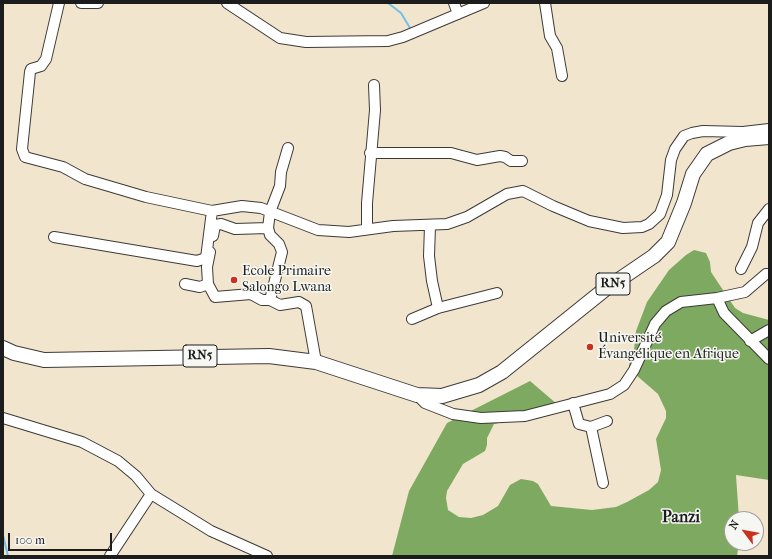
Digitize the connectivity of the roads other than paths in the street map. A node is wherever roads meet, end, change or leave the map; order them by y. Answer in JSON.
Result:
{"nodes":[{"id":1,"x":59,"y":3,"type":"edge"},
{"id":2,"x":81,"y":3,"type":"edge"},
{"id":3,"x":98,"y":3,"type":"edge"},
{"id":4,"x":226,"y":3,"type":"edge"},
{"id":5,"x":454,"y":3,"type":"edge"},
{"id":6,"x":484,"y":3,"type":"edge"},
{"id":7,"x":545,"y":3,"type":"edge"},
{"id":8,"x":458,"y":14,"type":"junction"},
{"id":9,"x":562,"y":76,"type":"dead end"},
{"id":10,"x":374,"y":85,"type":"dead end"},
{"id":11,"x":769,"y":129,"type":"edge"},
{"id":12,"x":769,"y":137,"type":"edge"},
{"id":13,"x":288,"y":148,"type":"dead end"},
{"id":14,"x":370,"y":153,"type":"junction"},
{"id":15,"x":522,"y":161,"type":"dead end"},
{"id":16,"x":769,"y":209,"type":"edge"},
{"id":17,"x":212,"y":211,"type":"junction"},
{"id":18,"x":270,"y":212,"type":"junction"},
{"id":19,"x":430,"y":226,"type":"junction"},
{"id":20,"x":268,"y":228,"type":"junction"},
{"id":21,"x":367,"y":229,"type":"junction"},
{"id":22,"x":54,"y":237,"type":"dead end"},
{"id":23,"x":741,"y":269,"type":"dead end"},
{"id":24,"x":769,"y":274,"type":"edge"},
{"id":25,"x":185,"y":284,"type":"dead end"},
{"id":26,"x":208,"y":284,"type":"junction"},
{"id":27,"x":497,"y":294,"type":"dead end"},
{"id":28,"x":717,"y":298,"type":"junction"},
{"id":29,"x":270,"y":300,"type":"junction"},
{"id":30,"x":438,"y":308,"type":"junction"},
{"id":31,"x":412,"y":319,"type":"dead end"},
{"id":32,"x":769,"y":330,"type":"edge"},
{"id":33,"x":750,"y":341,"type":"junction"},
{"id":34,"x":3,"y":348,"type":"edge"},
{"id":35,"x":769,"y":359,"type":"edge"},
{"id":36,"x":316,"y":362,"type":"junction"},
{"id":37,"x":417,"y":395,"type":"junction"},
{"id":38,"x":573,"y":403,"type":"junction"},
{"id":39,"x":3,"y":418,"type":"edge"},
{"id":40,"x":608,"y":421,"type":"dead end"},
{"id":41,"x":592,"y":427,"type":"junction"},
{"id":42,"x":603,"y":483,"type":"dead end"},
{"id":43,"x":151,"y":494,"type":"junction"},
{"id":44,"x":110,"y":556,"type":"edge"},
{"id":45,"x":267,"y":556,"type":"edge"}],
"edges":[{"from":1,"to":17,"type":"street"},
{"from":2,"to":3,"type":"street"},
{"from":4,"to":8,"type":"street"},
{"from":5,"to":8,"type":"street"},
{"from":6,"to":8,"type":"street"},
{"from":7,"to":9,"type":"street"},
{"from":10,"to":14,"type":"street"},
{"from":11,"to":19,"type":"street"},
{"from":12,"to":37,"type":"highway","number":"RN5"},
{"from":13,"to":18,"type":"street"},
{"from":14,"to":15,"type":"street"},
{"from":14,"to":21,"type":"street"},
{"from":16,"to":23,"type":"street"},
{"from":17,"to":18,"type":"street"},
{"from":17,"to":22,"type":"street"},
{"from":18,"to":20,"type":"street"},
{"from":18,"to":21,"type":"street"},
{"from":19,"to":21,"type":"street"},
{"from":19,"to":30,"type":"street"},
{"from":20,"to":26,"type":"street"},
{"from":20,"to":29,"type":"street"},
{"from":24,"to":28,"type":"street"},
{"from":25,"to":26,"type":"street"},
{"from":26,"to":29,"type":"street"},
{"from":27,"to":30,"type":"street"},
{"from":28,"to":33,"type":"street"},
{"from":28,"to":38,"type":"street"},
{"from":29,"to":36,"type":"street"},
{"from":30,"to":31,"type":"street"},
{"from":32,"to":33,"type":"street"},
{"from":33,"to":35,"type":"street"},
{"from":34,"to":36,"type":"highway","number":"RN5"},
{"from":36,"to":37,"type":"highway","number":"RN5"},
{"from":37,"to":38,"type":"street"},
{"from":38,"to":41,"type":"street"},
{"from":39,"to":43,"type":"street"},
{"from":40,"to":41,"type":"street"},
{"from":41,"to":42,"type":"street"},
{"from":43,"to":44,"type":"street"},
{"from":43,"to":45,"type":"street"}]}
